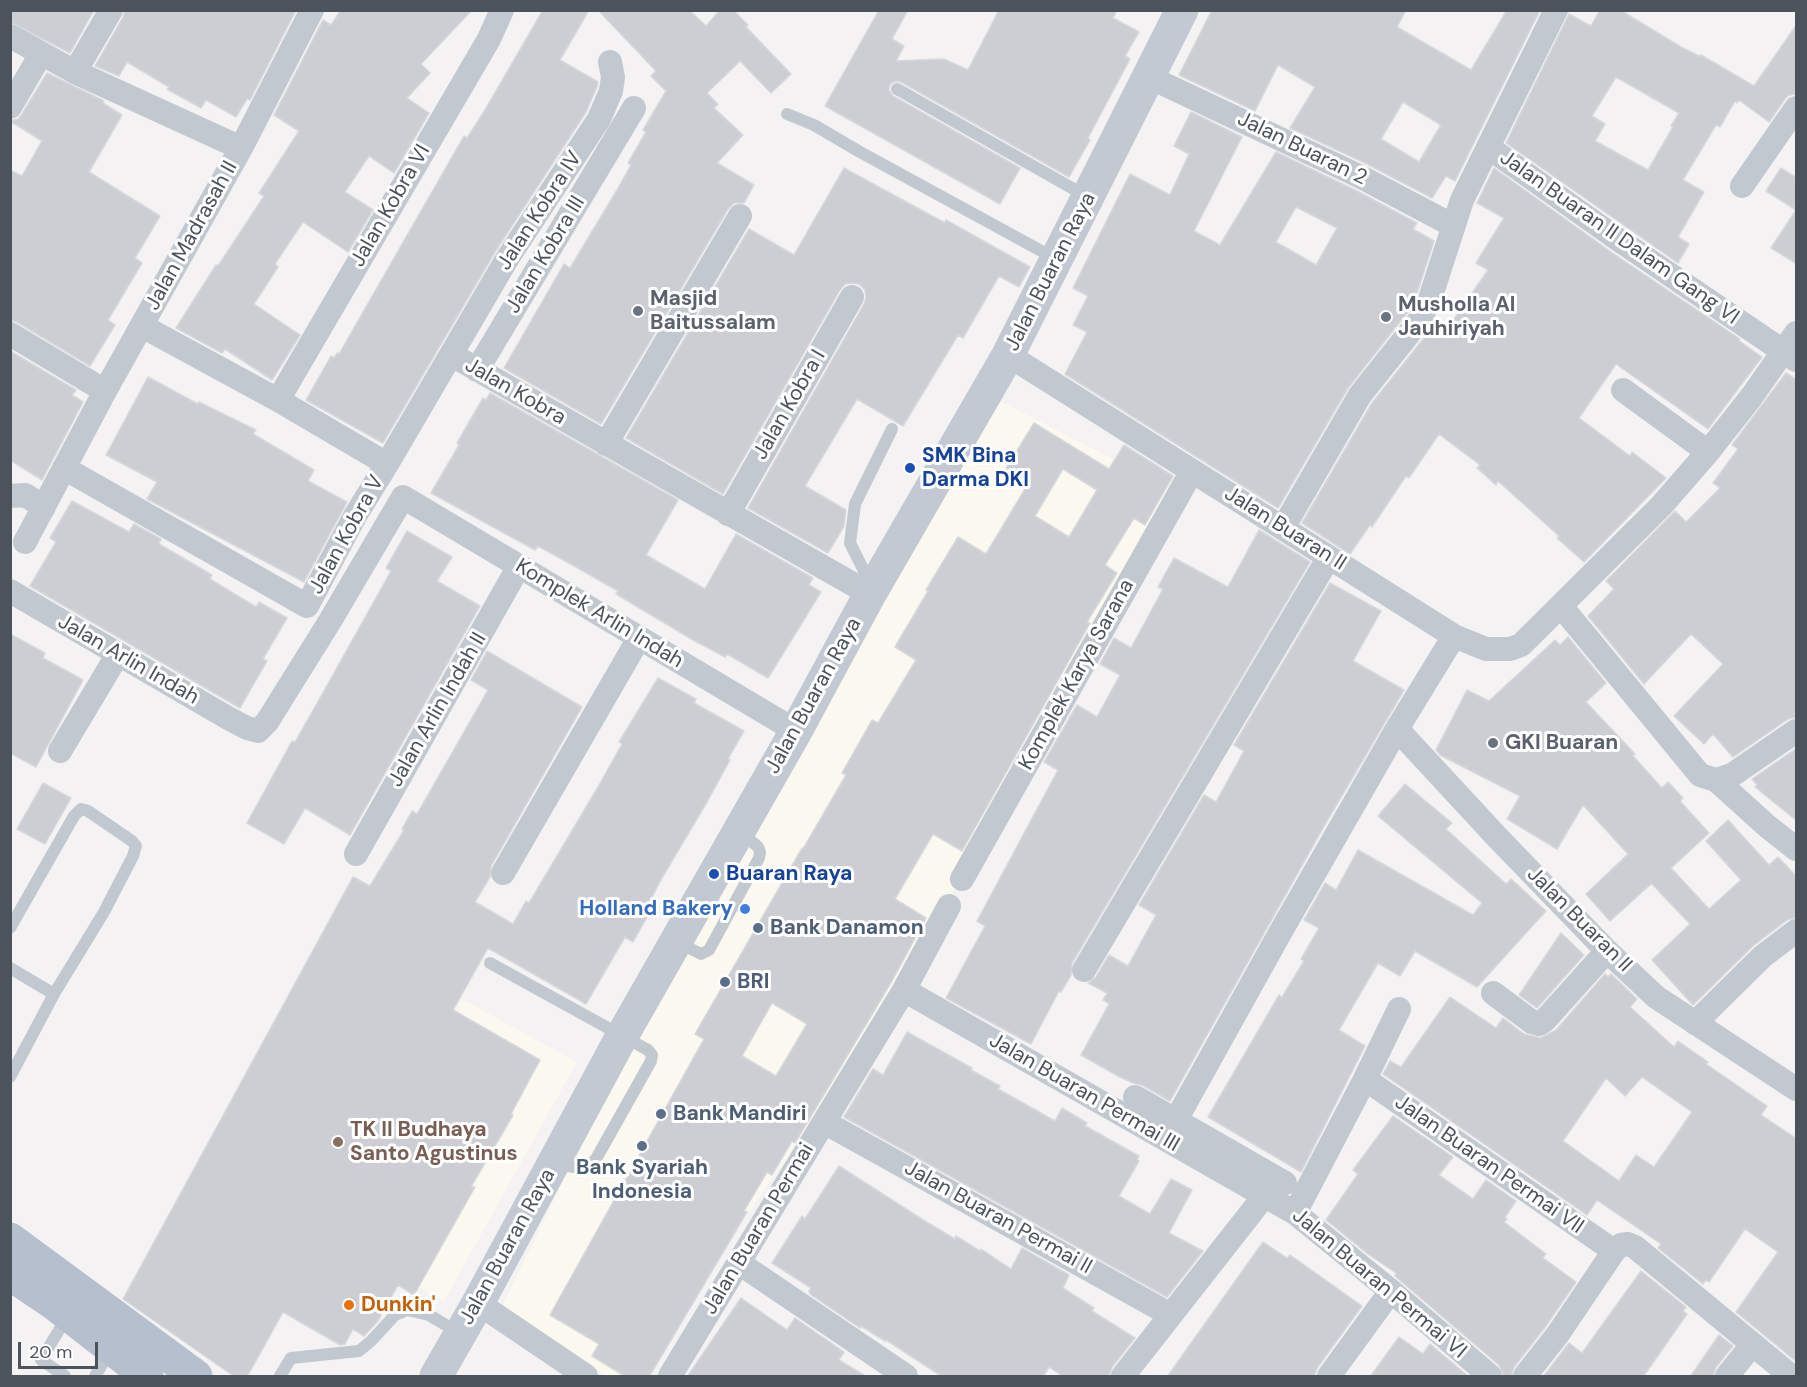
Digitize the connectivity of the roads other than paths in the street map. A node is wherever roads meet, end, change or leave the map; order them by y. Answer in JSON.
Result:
{"nodes":[{"id":1,"x":111,"y":10,"type":"edge"},
{"id":2,"x":312,"y":10,"type":"edge"},
{"id":3,"x":502,"y":10,"type":"edge"},
{"id":4,"x":1182,"y":10,"type":"edge"},
{"id":5,"x":1556,"y":10,"type":"edge"},
{"id":6,"x":10,"y":36,"type":"edge"},
{"id":7,"x":41,"y":54,"type":"junction"},
{"id":8,"x":610,"y":62,"type":"dead end"},
{"id":9,"x":75,"y":72,"type":"junction"},
{"id":10,"x":1149,"y":77,"type":"junction"},
{"id":11,"x":897,"y":89,"type":"dead end"},
{"id":12,"x":10,"y":107,"type":"edge"},
{"id":13,"x":634,"y":108,"type":"dead end"},
{"id":14,"x":1797,"y":108,"type":"edge"},
{"id":15,"x":787,"y":114,"type":"dead end"},
{"id":16,"x":1488,"y":147,"type":"junction"},
{"id":17,"x":241,"y":148,"type":"junction"},
{"id":18,"x":1742,"y":186,"type":"dead end"},
{"id":19,"x":1089,"y":198,"type":"junction"},
{"id":20,"x":740,"y":216,"type":"dead end"},
{"id":21,"x":1452,"y":225,"type":"junction"},
{"id":22,"x":1058,"y":259,"type":"junction"},
{"id":23,"x":852,"y":297,"type":"dead end"},
{"id":24,"x":142,"y":326,"type":"junction"},
{"id":25,"x":10,"y":334,"type":"edge"},
{"id":26,"x":1792,"y":348,"type":"edge"},
{"id":27,"x":452,"y":355,"type":"junction"},
{"id":28,"x":1008,"y":355,"type":"junction"},
{"id":29,"x":477,"y":370,"type":"junction"},
{"id":30,"x":1623,"y":390,"type":"dead end"},
{"id":31,"x":105,"y":391,"type":"junction"},
{"id":32,"x":278,"y":400,"type":"junction"},
{"id":33,"x":892,"y":429,"type":"dead end"},
{"id":34,"x":606,"y":444,"type":"junction"},
{"id":35,"x":1708,"y":452,"type":"junction"},
{"id":36,"x":387,"y":464,"type":"junction"},
{"id":37,"x":63,"y":468,"type":"junction"},
{"id":38,"x":1192,"y":471,"type":"junction"},
{"id":39,"x":10,"y":496,"type":"edge"},
{"id":40,"x":44,"y":507,"type":"junction"},
{"id":41,"x":728,"y":514,"type":"junction"},
{"id":42,"x":1283,"y":528,"type":"junction"},
{"id":43,"x":26,"y":542,"type":"dead end"},
{"id":44,"x":1329,"y":557,"type":"junction"},
{"id":45,"x":519,"y":566,"type":"junction"},
{"id":46,"x":10,"y":591,"type":"edge"},
{"id":47,"x":871,"y":591,"type":"junction"},
{"id":48,"x":1561,"y":606,"type":"junction"},
{"id":49,"x":1454,"y":636,"type":"junction"},
{"id":50,"x":639,"y":638,"type":"junction"},
{"id":51,"x":118,"y":654,"type":"junction"},
{"id":52,"x":257,"y":725,"type":"joint"},
{"id":53,"x":1397,"y":729,"type":"junction"},
{"id":54,"x":796,"y":731,"type":"junction"},
{"id":55,"x":1797,"y":731,"type":"edge"},
{"id":56,"x":60,"y":751,"type":"dead end"},
{"id":57,"x":1716,"y":780,"type":"junction"},
{"id":58,"x":1797,"y":849,"type":"edge"},
{"id":59,"x":356,"y":854,"type":"dead end"},
{"id":60,"x":503,"y":873,"type":"dead end"},
{"id":61,"x":962,"y":879,"type":"dead end"},
{"id":62,"x":949,"y":906,"type":"dead end"},
{"id":63,"x":10,"y":928,"type":"edge"},
{"id":64,"x":1797,"y":931,"type":"edge"},
{"id":65,"x":1607,"y":951,"type":"junction"},
{"id":66,"x":490,"y":963,"type":"dead end"},
{"id":67,"x":10,"y":968,"type":"edge"},
{"id":68,"x":1084,"y":970,"type":"dead end"},
{"id":69,"x":904,"y":990,"type":"junction"},
{"id":70,"x":1493,"y":993,"type":"dead end"},
{"id":71,"x":54,"y":994,"type":"junction"},
{"id":72,"x":1399,"y":1009,"type":"dead end"},
{"id":73,"x":1695,"y":1023,"type":"junction"},
{"id":74,"x":622,"y":1036,"type":"junction"},
{"id":75,"x":10,"y":1077,"type":"edge"},
{"id":76,"x":1365,"y":1079,"type":"junction"},
{"id":77,"x":1797,"y":1089,"type":"edge"},
{"id":78,"x":1135,"y":1097,"type":"dead end"},
{"id":79,"x":1176,"y":1120,"type":"junction"},
{"id":80,"x":824,"y":1122,"type":"junction"},
{"id":81,"x":1275,"y":1189,"type":"junction"},
{"id":82,"x":1295,"y":1213,"type":"junction"},
{"id":83,"x":10,"y":1239,"type":"edge"},
{"id":84,"x":1621,"y":1247,"type":"junction"},
{"id":85,"x":739,"y":1263,"type":"junction"},
{"id":86,"x":10,"y":1274,"type":"edge"},
{"id":87,"x":1391,"y":1291,"type":"junction"},
{"id":88,"x":478,"y":1303,"type":"junction"},
{"id":89,"x":68,"y":1315,"type":"junction"},
{"id":90,"x":1171,"y":1315,"type":"junction"},
{"id":91,"x":461,"y":1334,"type":"junction"},
{"id":92,"x":1752,"y":1346,"type":"junction"},
{"id":93,"x":111,"y":1349,"type":"junction"},
{"id":94,"x":142,"y":1375,"type":"edge"},
{"id":95,"x":65,"y":1377,"type":"edge"},
{"id":96,"x":94,"y":1377,"type":"edge"},
{"id":97,"x":196,"y":1377,"type":"edge"},
{"id":98,"x":280,"y":1377,"type":"edge"},
{"id":99,"x":436,"y":1377,"type":"edge"},
{"id":100,"x":586,"y":1377,"type":"edge"},
{"id":101,"x":670,"y":1377,"type":"edge"},
{"id":102,"x":906,"y":1377,"type":"edge"},
{"id":103,"x":1123,"y":1377,"type":"edge"},
{"id":104,"x":1329,"y":1377,"type":"edge"},
{"id":105,"x":1490,"y":1377,"type":"edge"},
{"id":106,"x":1525,"y":1377,"type":"edge"},
{"id":107,"x":1727,"y":1377,"type":"edge"},
{"id":108,"x":1791,"y":1377,"type":"edge"}],
"edges":[{"from":1,"to":9,"type":"street"},
{"from":2,"to":17,"type":"street"},
{"from":3,"to":32,"type":"street","name":"Jalan Kobra VI"},
{"from":4,"to":10,"type":"street","name":"Jalan Buaran Raya"},
{"from":5,"to":16,"type":"street"},
{"from":6,"to":7,"type":"street","name":"Jalan Madrasah II"},
{"from":7,"to":9,"type":"street","name":"Jalan Madrasah II"},
{"from":7,"to":12,"type":"street"},
{"from":8,"to":27,"type":"street","name":"Jalan Kobra IV"},
{"from":9,"to":17,"type":"street","name":"Jalan Madrasah II"},
{"from":10,"to":19,"type":"street","name":"Jalan Buaran Raya"},
{"from":10,"to":21,"type":"street","name":"Jalan Buaran 2"},
{"from":11,"to":19,"type":"lane"},
{"from":13,"to":29,"type":"street","name":"Jalan Kobra III"},
{"from":14,"to":18,"type":"street"},
{"from":15,"to":22,"type":"lane"},
{"from":16,"to":21,"type":"street","name":"Jalan Buaran II Dalam Gang VI"},
{"from":16,"to":26,"type":"street","name":"Jalan Buaran II Dalam Gang VI"},
{"from":17,"to":24,"type":"street","name":"Jalan Madrasah II"},
{"from":19,"to":22,"type":"street","name":"Jalan Buaran Raya"},
{"from":20,"to":34,"type":"street"},
{"from":21,"to":42,"type":"street","name":"Jalan Buaran II Dalam Gang VI"},
{"from":22,"to":28,"type":"street","name":"Jalan Buaran Raya"},
{"from":23,"to":41,"type":"street","name":"Jalan Kobra I"},
{"from":24,"to":31,"type":"street","name":"Jalan Madrasah II"},
{"from":24,"to":32,"type":"street"},
{"from":25,"to":31,"type":"street"},
{"from":26,"to":35,"type":"street","name":"Jalan Buaran II"},
{"from":27,"to":29,"type":"street","name":"Jalan Kobra"},
{"from":27,"to":36,"type":"street","name":"Jalan Kobra"},
{"from":28,"to":38,"type":"street","name":"Jalan Buaran II"},
{"from":28,"to":47,"type":"street","name":"Jalan Buaran Raya"},
{"from":29,"to":34,"type":"street","name":"Jalan Kobra"},
{"from":30,"to":35,"type":"street"},
{"from":31,"to":37,"type":"street","name":"Jalan Madrasah II"},
{"from":32,"to":36,"type":"street"},
{"from":33,"to":47,"type":"lane"},
{"from":34,"to":41,"type":"street","name":"Jalan Kobra"},
{"from":35,"to":48,"type":"street","name":"Jalan Buaran II"},
{"from":36,"to":37,"type":"street","name":"Jalan Kobra V"},
{"from":37,"to":40,"type":"street","name":"Jalan Madrasah II"},
{"from":38,"to":42,"type":"street","name":"Jalan Buaran II"},
{"from":38,"to":61,"type":"street","name":"Komplek Karya Sarana"},
{"from":39,"to":40,"type":"street"},
{"from":40,"to":43,"type":"street","name":"Jalan Madrasah II"},
{"from":41,"to":47,"type":"street","name":"Jalan Kobra"},
{"from":42,"to":44,"type":"street","name":"Jalan Buaran II"},
{"from":44,"to":49,"type":"street","name":"Jalan Buaran II"},
{"from":44,"to":68,"type":"street"},
{"from":45,"to":50,"type":"street","name":"Komplek Arlin Indah"},
{"from":45,"to":52,"type":"street","name":"Komplek Arlin Indah"},
{"from":45,"to":59,"type":"street","name":"Jalan Arlin Indah II"},
{"from":46,"to":51,"type":"street","name":"Jalan Arlin Indah"},
{"from":47,"to":54,"type":"street","name":"Jalan Buaran Raya"},
{"from":48,"to":49,"type":"street","name":"Jalan Buaran II"},
{"from":48,"to":57,"type":"street"},
{"from":49,"to":53,"type":"street"},
{"from":50,"to":54,"type":"street","name":"Komplek Arlin Indah"},
{"from":50,"to":60,"type":"street"},
{"from":51,"to":52,"type":"street","name":"Jalan Arlin Indah"},
{"from":51,"to":56,"type":"street"},
{"from":53,"to":65,"type":"street","name":"Jalan Buaran II"},
{"from":53,"to":79,"type":"street"},
{"from":54,"to":74,"type":"street","name":"Jalan Buaran Raya"},
{"from":55,"to":57,"type":"street"},
{"from":57,"to":58,"type":"street"},
{"from":62,"to":69,"type":"street","name":"Jalan Buaran Permai"},
{"from":63,"to":71,"type":"lane"},
{"from":64,"to":73,"type":"street"},
{"from":65,"to":70,"type":"street"},
{"from":65,"to":73,"type":"street","name":"Jalan Buaran II"},
{"from":66,"to":74,"type":"lane"},
{"from":67,"to":71,"type":"lane"},
{"from":69,"to":80,"type":"street","name":"Jalan Buaran Permai"},
{"from":69,"to":81,"type":"street","name":"Jalan Buaran Permai III"},
{"from":71,"to":75,"type":"lane"},
{"from":72,"to":76,"type":"street"},
{"from":73,"to":77,"type":"street","name":"Jalan Buaran II"},
{"from":74,"to":88,"type":"street","name":"Jalan Buaran Raya"},
{"from":76,"to":82,"type":"street"},
{"from":76,"to":84,"type":"street","name":"Jalan Buaran Permai VII"},
{"from":78,"to":79,"type":"street"},
{"from":79,"to":81,"type":"street"},
{"from":80,"to":85,"type":"street","name":"Jalan Buaran Permai"},
{"from":80,"to":90,"type":"street","name":"Jalan Buaran Permai II"},
{"from":81,"to":82,"type":"street","name":"Jalan Buaran Permai VI"},
{"from":81,"to":90,"type":"street"},
{"from":82,"to":87,"type":"street","name":"Jalan Buaran Permai VI"},
{"from":83,"to":97,"type":"main road"},
{"from":84,"to":92,"type":"street","name":"Jalan Buaran Permai VII"},
{"from":84,"to":106,"type":"street"},
{"from":85,"to":101,"type":"street","name":"Jalan Buaran Permai"},
{"from":85,"to":102,"type":"street"},
{"from":86,"to":89,"type":"main road"},
{"from":87,"to":104,"type":"street"},
{"from":87,"to":105,"type":"street","name":"Jalan Buaran Permai VI"},
{"from":88,"to":91,"type":"street","name":"Jalan Buaran Raya"},
{"from":88,"to":100,"type":"street"},
{"from":89,"to":93,"type":"main road"},
{"from":89,"to":95,"type":"lane"},
{"from":90,"to":103,"type":"street"},
{"from":91,"to":98,"type":"lane"},
{"from":91,"to":99,"type":"street","name":"Jalan Buaran Raya"},
{"from":92,"to":107,"type":"street"},
{"from":92,"to":108,"type":"street","name":"Jalan Buaran Permai VII"},
{"from":93,"to":94,"type":"main road"},
{"from":93,"to":96,"type":"lane"}]}
